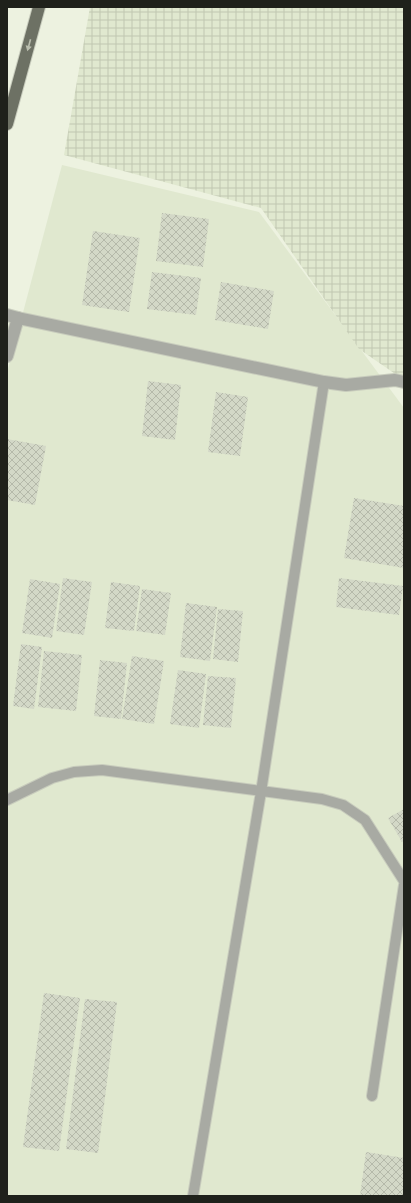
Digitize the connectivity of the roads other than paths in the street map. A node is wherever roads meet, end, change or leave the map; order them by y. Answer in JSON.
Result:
{"nodes":[{"id":1,"x":39,"y":7,"type":"edge"},
{"id":2,"x":7,"y":124,"type":"edge"},
{"id":3,"x":13,"y":316,"type":"edge"},
{"id":4,"x":7,"y":356,"type":"edge"},
{"id":5,"x":324,"y":382,"type":"junction"},
{"id":6,"x":404,"y":382,"type":"edge"},
{"id":7,"x":261,"y":792,"type":"junction"},
{"id":8,"x":7,"y":800,"type":"edge"},
{"id":9,"x":404,"y":881,"type":"edge"},
{"id":10,"x":404,"y":885,"type":"edge"},
{"id":11,"x":372,"y":1096,"type":"dead end"},
{"id":12,"x":193,"y":1196,"type":"edge"}],
"edges":[{"from":1,"to":2,"type":"main road","one_way":true},
{"from":3,"to":4,"type":"street"},
{"from":3,"to":5,"type":"street"},
{"from":5,"to":6,"type":"street"},
{"from":5,"to":7,"type":"lane"},
{"from":7,"to":8,"type":"lane"},
{"from":7,"to":9,"type":"lane"},
{"from":7,"to":12,"type":"lane"},
{"from":10,"to":11,"type":"lane"}]}
